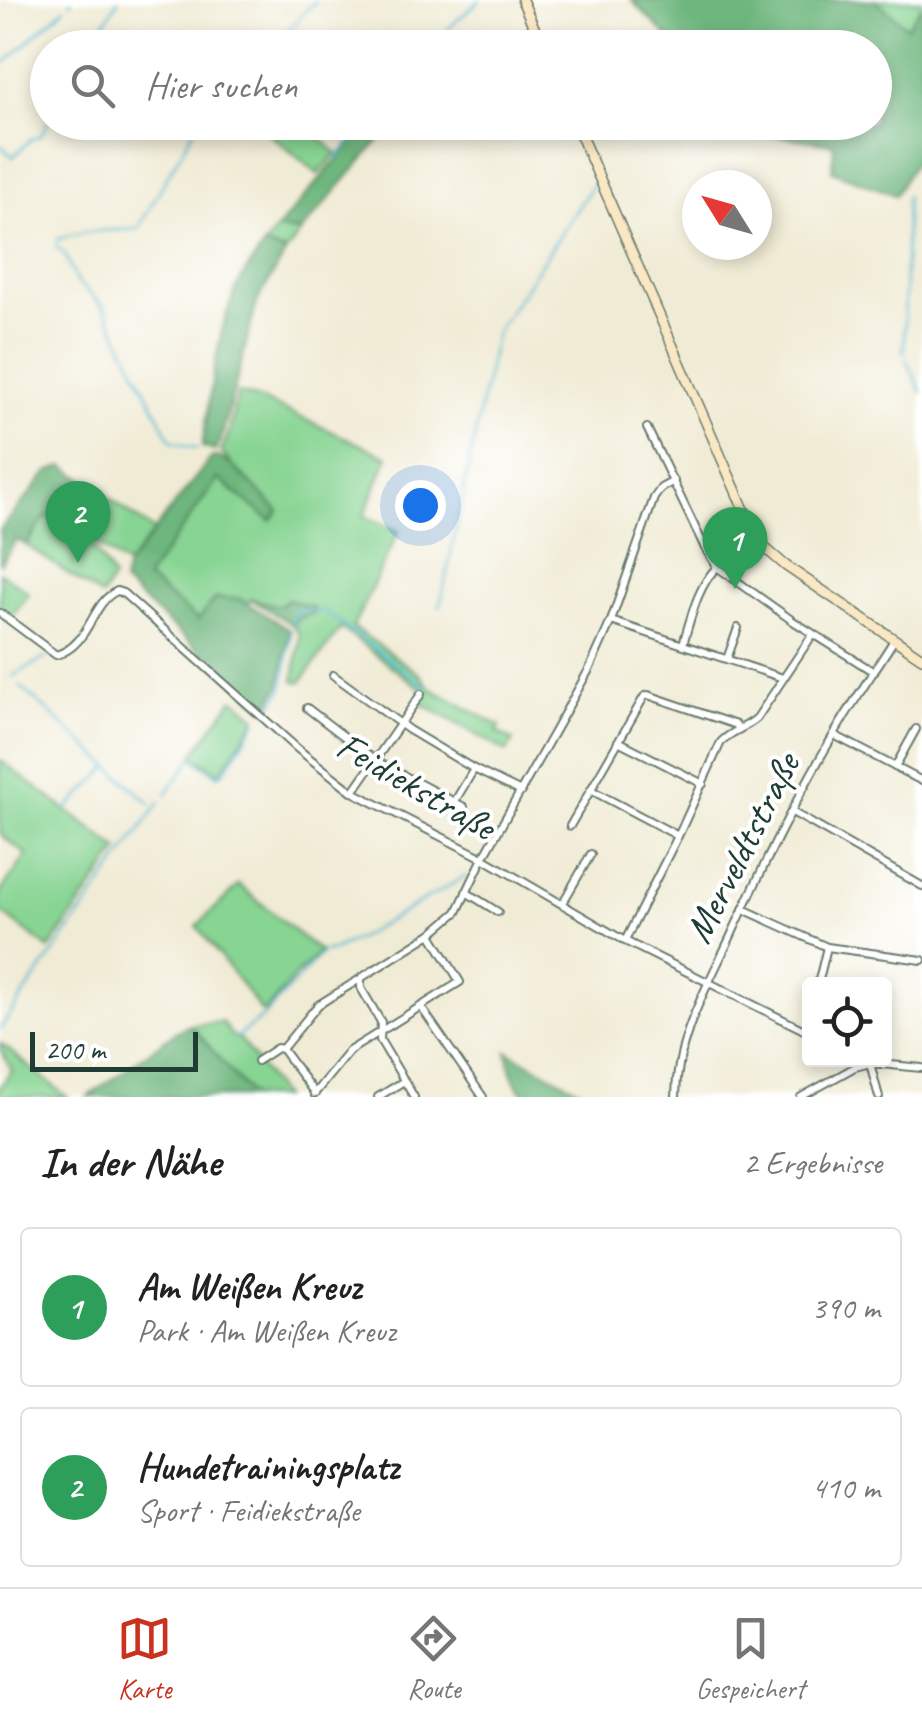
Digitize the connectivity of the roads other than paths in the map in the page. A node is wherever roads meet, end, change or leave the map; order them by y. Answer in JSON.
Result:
{"nodes":[{"id":1,"x":522,"y":0,"type":"edge"},
{"id":2,"x":534,"y":30,"type":"edge"},
{"id":3,"x":583,"y":140,"type":"edge"},
{"id":4,"x":647,"y":428,"type":"dead end"},
{"id":5,"x":674,"y":481,"type":"junction"},
{"id":6,"x":717,"y":567,"type":"junction"},
{"id":7,"x":0,"y":614,"type":"edge"},
{"id":8,"x":612,"y":621,"type":"junction"},
{"id":9,"x":738,"y":628,"type":"dead end"},
{"id":10,"x":813,"y":634,"type":"junction"},
{"id":11,"x":894,"y":640,"type":"junction"},
{"id":12,"x":683,"y":644,"type":"junction"},
{"id":13,"x":922,"y":658,"type":"edge"},
{"id":14,"x":727,"y":659,"type":"junction"},
{"id":15,"x":874,"y":672,"type":"junction"},
{"id":16,"x":333,"y":675,"type":"dead end"},
{"id":17,"x":783,"y":678,"type":"junction"},
{"id":18,"x":421,"y":694,"type":"dead end"},
{"id":19,"x":307,"y":708,"type":"dead end"},
{"id":20,"x":401,"y":724,"type":"junction"},
{"id":21,"x":916,"y":728,"type":"dead end"},
{"id":22,"x":739,"y":729,"type":"junction"},
{"id":23,"x":834,"y":734,"type":"junction"},
{"id":24,"x":618,"y":742,"type":"junction"},
{"id":25,"x":376,"y":761,"type":"junction"},
{"id":26,"x":895,"y":767,"type":"junction"},
{"id":27,"x":474,"y":769,"type":"junction"},
{"id":28,"x":922,"y":781,"type":"edge"},
{"id":29,"x":702,"y":784,"type":"junction"},
{"id":30,"x":590,"y":790,"type":"junction"},
{"id":31,"x":354,"y":792,"type":"junction"},
{"id":32,"x":521,"y":792,"type":"junction"},
{"id":33,"x":455,"y":801,"type":"junction"},
{"id":34,"x":464,"y":807,"type":"dead end"},
{"id":35,"x":792,"y":812,"type":"junction"},
{"id":36,"x":570,"y":826,"type":"dead end"},
{"id":37,"x":678,"y":836,"type":"junction"},
{"id":38,"x":591,"y":854,"type":"dead end"},
{"id":39,"x":483,"y":858,"type":"junction"},
{"id":40,"x":922,"y":886,"type":"edge"},
{"id":41,"x":466,"y":892,"type":"junction"},
{"id":42,"x":562,"y":904,"type":"junction"},
{"id":43,"x":743,"y":910,"type":"junction"},
{"id":44,"x":498,"y":912,"type":"dead end"},
{"id":45,"x":432,"y":934,"type":"junction"},
{"id":46,"x":625,"y":941,"type":"junction"},
{"id":47,"x":827,"y":948,"type":"junction"},
{"id":48,"x":922,"y":960,"type":"edge"},
{"id":49,"x":820,"y":977,"type":"edge"},
{"id":50,"x":361,"y":978,"type":"junction"},
{"id":51,"x":708,"y":983,"type":"junction"},
{"id":52,"x":420,"y":1007,"type":"junction"},
{"id":53,"x":802,"y":1029,"type":"edge"},
{"id":54,"x":381,"y":1031,"type":"junction"},
{"id":55,"x":282,"y":1049,"type":"junction"},
{"id":56,"x":258,"y":1061,"type":"dead end"},
{"id":57,"x":892,"y":1065,"type":"edge"},
{"id":58,"x":853,"y":1067,"type":"edge"},
{"id":59,"x":868,"y":1067,"type":"edge"},
{"id":60,"x":922,"y":1068,"type":"edge"},
{"id":61,"x":404,"y":1080,"type":"junction"},
{"id":62,"x":316,"y":1095,"type":"edge"},
{"id":63,"x":378,"y":1097,"type":"edge"},
{"id":64,"x":414,"y":1097,"type":"edge"},
{"id":65,"x":483,"y":1097,"type":"edge"},
{"id":66,"x":676,"y":1097,"type":"edge"},
{"id":67,"x":800,"y":1097,"type":"edge"},
{"id":68,"x":879,"y":1097,"type":"edge"}],
"edges":[{"from":1,"to":2,"type":"main road"},
{"from":3,"to":11,"type":"main road"},
{"from":4,"to":5,"type":"street"},
{"from":5,"to":6,"type":"street"},
{"from":5,"to":8,"type":"street"},
{"from":6,"to":10,"type":"street"},
{"from":6,"to":12,"type":"street"},
{"from":7,"to":31,"type":"street","name":"Feidiekstraße"},
{"from":8,"to":12,"type":"street"},
{"from":8,"to":32,"type":"street"},
{"from":9,"to":14,"type":"street"},
{"from":10,"to":15,"type":"street"},
{"from":10,"to":17,"type":"street"},
{"from":11,"to":13,"type":"main road"},
{"from":11,"to":15,"type":"street","name":"Merveldtstraße"},
{"from":12,"to":14,"type":"street"},
{"from":14,"to":17,"type":"street"},
{"from":15,"to":23,"type":"street","name":"Merveldtstraße"},
{"from":16,"to":20,"type":"street"},
{"from":17,"to":22,"type":"street"},
{"from":18,"to":20,"type":"street"},
{"from":19,"to":25,"type":"street"},
{"from":20,"to":25,"type":"street"},
{"from":20,"to":27,"type":"street"},
{"from":21,"to":26,"type":"street"},
{"from":22,"to":24,"type":"street"},
{"from":22,"to":29,"type":"street"},
{"from":23,"to":26,"type":"street"},
{"from":23,"to":35,"type":"street","name":"Merveldtstraße"},
{"from":24,"to":29,"type":"street"},
{"from":24,"to":30,"type":"street"},
{"from":25,"to":31,"type":"street"},
{"from":25,"to":33,"type":"street"},
{"from":26,"to":28,"type":"street"},
{"from":27,"to":32,"type":"street"},
{"from":27,"to":33,"type":"street"},
{"from":29,"to":37,"type":"street"},
{"from":30,"to":36,"type":"street"},
{"from":30,"to":37,"type":"street"},
{"from":31,"to":39,"type":"street","name":"Feidiekstraße"},
{"from":32,"to":39,"type":"street"},
{"from":33,"to":34,"type":"street"},
{"from":35,"to":40,"type":"street"},
{"from":35,"to":43,"type":"street","name":"Merveldtstraße"},
{"from":37,"to":46,"type":"street"},
{"from":38,"to":42,"type":"street"},
{"from":39,"to":41,"type":"street"},
{"from":39,"to":42,"type":"street","name":"Feidiekstraße"},
{"from":41,"to":44,"type":"street"},
{"from":41,"to":45,"type":"street"},
{"from":42,"to":46,"type":"street","name":"Feidiekstraße"},
{"from":43,"to":47,"type":"street"},
{"from":43,"to":51,"type":"street","name":"Merveldtstraße"},
{"from":45,"to":50,"type":"street"},
{"from":45,"to":52,"type":"street"},
{"from":46,"to":51,"type":"street","name":"Feidiekstraße"},
{"from":47,"to":48,"type":"street"},
{"from":47,"to":49,"type":"street"},
{"from":50,"to":54,"type":"street"},
{"from":50,"to":55,"type":"street"},
{"from":51,"to":53,"type":"street","name":"Feidiekstraße"},
{"from":51,"to":66,"type":"street","name":"Merveldtstraße"},
{"from":52,"to":54,"type":"street"},
{"from":52,"to":65,"type":"street"},
{"from":54,"to":61,"type":"street"},
{"from":54,"to":62,"type":"street"},
{"from":55,"to":56,"type":"street"},
{"from":55,"to":62,"type":"street"},
{"from":57,"to":60,"type":"street"},
{"from":58,"to":67,"type":"street"},
{"from":59,"to":68,"type":"street"},
{"from":61,"to":63,"type":"street"},
{"from":61,"to":64,"type":"street"}]}
